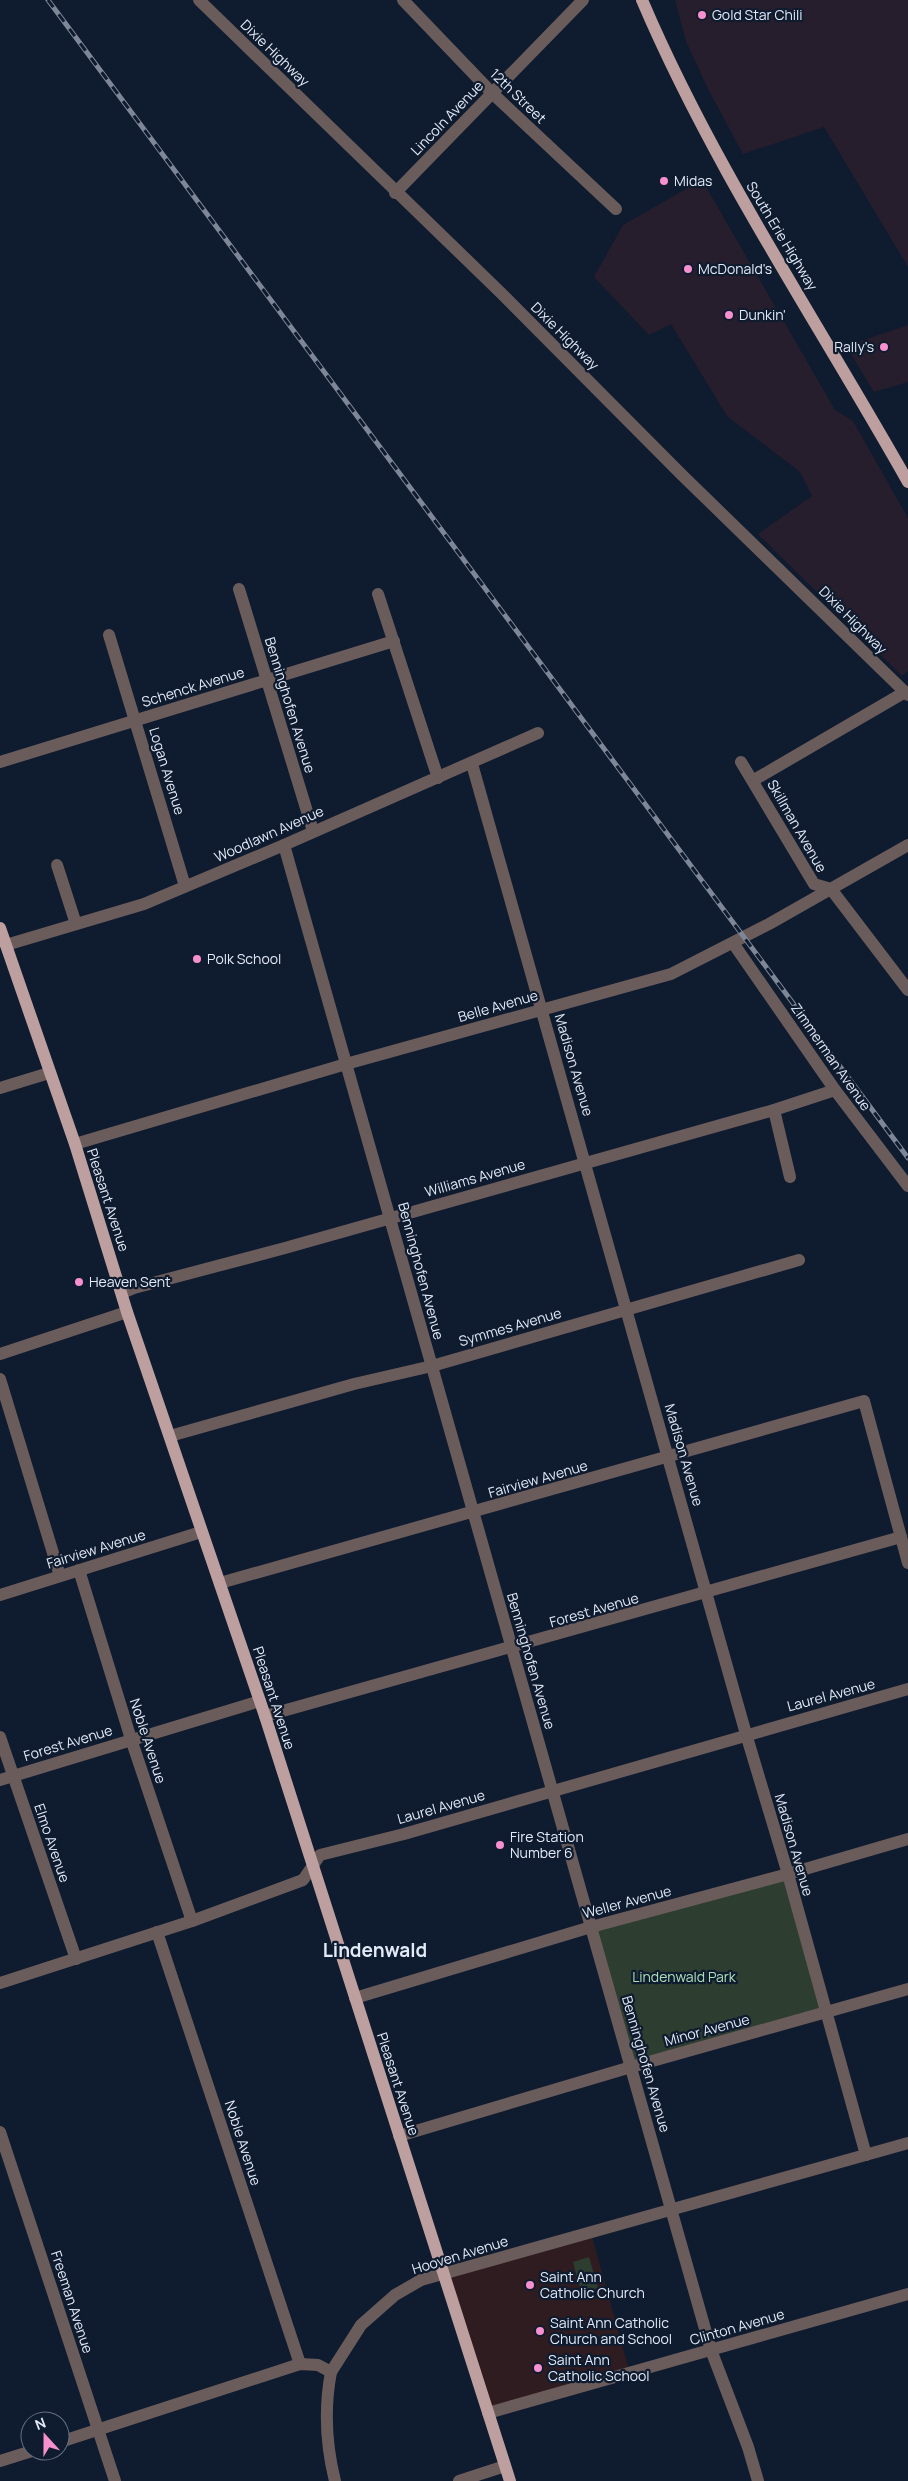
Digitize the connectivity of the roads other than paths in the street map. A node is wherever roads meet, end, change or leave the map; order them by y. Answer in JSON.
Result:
{"nodes":[{"id":1,"x":199,"y":0,"type":"edge"},
{"id":2,"x":403,"y":0,"type":"edge"},
{"id":3,"x":583,"y":0,"type":"edge"},
{"id":4,"x":642,"y":0,"type":"edge"},
{"id":5,"x":492,"y":92,"type":"junction"},
{"id":6,"x":395,"y":193,"type":"junction"},
{"id":7,"x":616,"y":209,"type":"dead end"},
{"id":8,"x":908,"y":482,"type":"edge"},
{"id":9,"x":239,"y":589,"type":"dead end"},
{"id":10,"x":378,"y":594,"type":"dead end"},
{"id":11,"x":109,"y":635,"type":"dead end"},
{"id":12,"x":394,"y":641,"type":"junction"},
{"id":13,"x":267,"y":681,"type":"junction"},
{"id":14,"x":906,"y":694,"type":"edge"},
{"id":15,"x":136,"y":720,"type":"junction"},
{"id":16,"x":538,"y":733,"type":"dead end"},
{"id":17,"x":0,"y":762,"type":"edge"},
{"id":18,"x":741,"y":762,"type":"dead end"},
{"id":19,"x":472,"y":764,"type":"junction"},
{"id":20,"x":438,"y":778,"type":"junction"},
{"id":21,"x":754,"y":780,"type":"junction"},
{"id":22,"x":313,"y":831,"type":"junction"},
{"id":23,"x":284,"y":845,"type":"junction"},
{"id":24,"x":908,"y":845,"type":"edge"},
{"id":25,"x":57,"y":865,"type":"dead end"},
{"id":26,"x":186,"y":886,"type":"junction"},
{"id":27,"x":831,"y":889,"type":"junction"},
{"id":28,"x":76,"y":924,"type":"junction"},
{"id":29,"x":0,"y":928,"type":"edge"},
{"id":30,"x":733,"y":943,"type":"junction"},
{"id":31,"x":6,"y":945,"type":"junction"},
{"id":32,"x":908,"y":990,"type":"edge"},
{"id":33,"x":542,"y":1009,"type":"junction"},
{"id":34,"x":346,"y":1064,"type":"junction"},
{"id":35,"x":48,"y":1073,"type":"junction"},
{"id":36,"x":0,"y":1088,"type":"edge"},
{"id":37,"x":835,"y":1090,"type":"junction"},
{"id":38,"x":774,"y":1110,"type":"junction"},
{"id":39,"x":75,"y":1144,"type":"junction"},
{"id":40,"x":585,"y":1163,"type":"junction"},
{"id":41,"x":790,"y":1177,"type":"dead end"},
{"id":42,"x":908,"y":1186,"type":"edge"},
{"id":43,"x":391,"y":1217,"type":"junction"},
{"id":44,"x":799,"y":1260,"type":"dead end"},
{"id":45,"x":122,"y":1293,"type":"junction"},
{"id":46,"x":626,"y":1309,"type":"junction"},
{"id":47,"x":127,"y":1312,"type":"junction"},
{"id":48,"x":0,"y":1354,"type":"edge"},
{"id":49,"x":432,"y":1366,"type":"junction"},
{"id":50,"x":0,"y":1379,"type":"edge"},
{"id":51,"x":170,"y":1436,"type":"junction"},
{"id":52,"x":669,"y":1458,"type":"junction"},
{"id":53,"x":474,"y":1513,"type":"junction"},
{"id":54,"x":201,"y":1532,"type":"junction"},
{"id":55,"x":901,"y":1537,"type":"junction"},
{"id":56,"x":908,"y":1563,"type":"edge"},
{"id":57,"x":79,"y":1570,"type":"junction"},
{"id":58,"x":60,"y":1576,"type":"junction"},
{"id":59,"x":220,"y":1583,"type":"junction"},
{"id":60,"x":707,"y":1593,"type":"junction"},
{"id":61,"x":0,"y":1595,"type":"edge"},
{"id":62,"x":512,"y":1648,"type":"junction"},
{"id":63,"x":908,"y":1689,"type":"edge"},
{"id":64,"x":260,"y":1701,"type":"junction"},
{"id":65,"x":265,"y":1716,"type":"junction"},
{"id":66,"x":746,"y":1734,"type":"junction"},
{"id":67,"x":0,"y":1737,"type":"edge"},
{"id":68,"x":131,"y":1740,"type":"junction"},
{"id":69,"x":14,"y":1775,"type":"junction"},
{"id":70,"x":0,"y":1780,"type":"edge"},
{"id":71,"x":551,"y":1790,"type":"junction"},
{"id":72,"x":908,"y":1839,"type":"edge"},
{"id":73,"x":313,"y":1866,"type":"junction"},
{"id":74,"x":788,"y":1874,"type":"junction"},
{"id":75,"x":192,"y":1921,"type":"junction"},
{"id":76,"x":591,"y":1926,"type":"junction"},
{"id":77,"x":157,"y":1932,"type":"junction"},
{"id":78,"x":76,"y":1958,"type":"junction"},
{"id":79,"x":0,"y":1983,"type":"edge"},
{"id":80,"x":908,"y":1990,"type":"edge"},
{"id":81,"x":355,"y":1998,"type":"junction"},
{"id":82,"x":826,"y":2013,"type":"junction"},
{"id":83,"x":631,"y":2067,"type":"junction"},
{"id":84,"x":0,"y":2132,"type":"edge"},
{"id":85,"x":399,"y":2136,"type":"junction"},
{"id":86,"x":908,"y":2143,"type":"edge"},
{"id":87,"x":866,"y":2155,"type":"junction"},
{"id":88,"x":672,"y":2209,"type":"junction"},
{"id":89,"x":444,"y":2273,"type":"junction"},
{"id":90,"x":908,"y":2294,"type":"edge"},
{"id":91,"x":711,"y":2350,"type":"junction"},
{"id":92,"x":300,"y":2364,"type":"junction"},
{"id":93,"x":331,"y":2372,"type":"junction"},
{"id":94,"x":488,"y":2413,"type":"junction"},
{"id":95,"x":99,"y":2430,"type":"junction"},
{"id":96,"x":70,"y":2439,"type":"edge"},
{"id":97,"x":20,"y":2455,"type":"edge"},
{"id":98,"x":0,"y":2461,"type":"edge"},
{"id":99,"x":505,"y":2466,"type":"junction"},
{"id":100,"x":115,"y":2481,"type":"edge"},
{"id":101,"x":335,"y":2481,"type":"edge"},
{"id":102,"x":459,"y":2481,"type":"edge"},
{"id":103,"x":510,"y":2481,"type":"edge"},
{"id":104,"x":758,"y":2481,"type":"edge"}],
"edges":[{"from":1,"to":6,"type":"street","name":"Dixie Highway"},
{"from":2,"to":5,"type":"street","name":"12th Street"},
{"from":3,"to":5,"type":"street","name":"Lincoln Avenue"},
{"from":4,"to":8,"type":"main road","name":"South Erie Highway"},
{"from":5,"to":6,"type":"street","name":"Lincoln Avenue"},
{"from":5,"to":7,"type":"street","name":"12th Street"},
{"from":6,"to":14,"type":"street","name":"Dixie Highway"},
{"from":9,"to":13,"type":"street","name":"Benninghofen Avenue"},
{"from":10,"to":12,"type":"street"},
{"from":11,"to":15,"type":"street","name":"Logan Avenue"},
{"from":12,"to":13,"type":"street","name":"Schenck Avenue"},
{"from":12,"to":20,"type":"street"},
{"from":13,"to":15,"type":"street","name":"Schenck Avenue"},
{"from":13,"to":22,"type":"street","name":"Benninghofen Avenue"},
{"from":14,"to":21,"type":"street"},
{"from":15,"to":17,"type":"street","name":"Schenck Avenue"},
{"from":15,"to":26,"type":"street","name":"Logan Avenue"},
{"from":16,"to":19,"type":"street","name":"Woodlawn Avenue"},
{"from":18,"to":21,"type":"street","name":"Skillman Avenue"},
{"from":19,"to":20,"type":"street","name":"Woodlawn Avenue"},
{"from":19,"to":33,"type":"street","name":"Madison Avenue"},
{"from":20,"to":22,"type":"street","name":"Woodlawn Avenue"},
{"from":21,"to":27,"type":"street","name":"Skillman Avenue"},
{"from":22,"to":23,"type":"street","name":"Woodlawn Avenue"},
{"from":23,"to":26,"type":"street","name":"Woodlawn Avenue"},
{"from":23,"to":34,"type":"street","name":"Benninghofen Avenue"},
{"from":24,"to":27,"type":"street","name":"Belle Avenue"},
{"from":25,"to":28,"type":"street"},
{"from":26,"to":28,"type":"street","name":"Woodlawn Avenue"},
{"from":27,"to":30,"type":"street","name":"Belle Avenue"},
{"from":27,"to":32,"type":"street","name":"Skillman Avenue"},
{"from":28,"to":31,"type":"street","name":"Woodlawn Avenue"},
{"from":29,"to":31,"type":"main road","name":"Pleasant Avenue"},
{"from":30,"to":33,"type":"street","name":"Belle Avenue"},
{"from":30,"to":37,"type":"street","name":"Zimmerman Avenue"},
{"from":31,"to":35,"type":"main road","name":"Pleasant Avenue"},
{"from":33,"to":34,"type":"street","name":"Belle Avenue"},
{"from":33,"to":40,"type":"street","name":"Madison Avenue"},
{"from":34,"to":39,"type":"street","name":"Belle Avenue"},
{"from":34,"to":43,"type":"street","name":"Benninghofen Avenue"},
{"from":35,"to":36,"type":"street"},
{"from":35,"to":39,"type":"main road","name":"Pleasant Avenue"},
{"from":37,"to":38,"type":"street","name":"Williams Avenue"},
{"from":37,"to":42,"type":"street","name":"Zimmerman Avenue"},
{"from":38,"to":40,"type":"street","name":"Williams Avenue"},
{"from":38,"to":41,"type":"street"},
{"from":39,"to":45,"type":"main road","name":"Pleasant Avenue"},
{"from":40,"to":43,"type":"street","name":"Williams Avenue"},
{"from":40,"to":46,"type":"street","name":"Madison Avenue"},
{"from":43,"to":45,"type":"street","name":"Williams Avenue"},
{"from":43,"to":49,"type":"street","name":"Benninghofen Avenue"},
{"from":44,"to":46,"type":"street","name":"Symmes Avenue"},
{"from":45,"to":47,"type":"main road","name":"Pleasant Avenue"},
{"from":46,"to":49,"type":"street","name":"Symmes Avenue"},
{"from":46,"to":52,"type":"street","name":"Madison Avenue"},
{"from":47,"to":48,"type":"street"},
{"from":47,"to":51,"type":"main road","name":"Pleasant Avenue"},
{"from":49,"to":51,"type":"street","name":"Symmes Avenue"},
{"from":49,"to":53,"type":"street","name":"Benninghofen Avenue"},
{"from":50,"to":58,"type":"street"},
{"from":51,"to":54,"type":"main road","name":"Pleasant Avenue"},
{"from":52,"to":53,"type":"street","name":"Fairview Avenue"},
{"from":52,"to":55,"type":"street","name":"Fairview Avenue"},
{"from":52,"to":60,"type":"street","name":"Madison Avenue"},
{"from":53,"to":59,"type":"street","name":"Fairview Avenue"},
{"from":53,"to":62,"type":"street","name":"Benninghofen Avenue"},
{"from":54,"to":57,"type":"street","name":"Fairview Avenue"},
{"from":54,"to":59,"type":"main road","name":"Pleasant Avenue"},
{"from":55,"to":56,"type":"street"},
{"from":55,"to":60,"type":"street","name":"Forest Avenue"},
{"from":57,"to":58,"type":"street","name":"Fairview Avenue"},
{"from":57,"to":68,"type":"street","name":"Noble Avenue"},
{"from":58,"to":61,"type":"street","name":"Fairview Avenue"},
{"from":59,"to":64,"type":"main road","name":"Pleasant Avenue"},
{"from":60,"to":62,"type":"street","name":"Forest Avenue"},
{"from":60,"to":66,"type":"street","name":"Madison Avenue"},
{"from":62,"to":65,"type":"street","name":"Forest Avenue"},
{"from":62,"to":71,"type":"street","name":"Benninghofen Avenue"},
{"from":63,"to":66,"type":"street","name":"Laurel Avenue"},
{"from":64,"to":65,"type":"main road","name":"Pleasant Avenue"},
{"from":64,"to":68,"type":"street","name":"Forest Avenue"},
{"from":65,"to":73,"type":"main road","name":"Pleasant Avenue"},
{"from":66,"to":71,"type":"street","name":"Laurel Avenue"},
{"from":66,"to":74,"type":"street","name":"Madison Avenue"},
{"from":67,"to":69,"type":"street","name":"Elmo Avenue"},
{"from":68,"to":69,"type":"street","name":"Forest Avenue"},
{"from":68,"to":75,"type":"street","name":"Noble Avenue"},
{"from":69,"to":70,"type":"street","name":"Forest Avenue"},
{"from":69,"to":78,"type":"street","name":"Elmo Avenue"},
{"from":71,"to":73,"type":"street","name":"Laurel Avenue"},
{"from":71,"to":76,"type":"street","name":"Benninghofen Avenue"},
{"from":72,"to":74,"type":"street","name":"Weller Avenue"},
{"from":73,"to":75,"type":"street","name":"Laurel Avenue"},
{"from":73,"to":81,"type":"main road","name":"Pleasant Avenue"},
{"from":74,"to":76,"type":"street","name":"Weller Avenue"},
{"from":74,"to":82,"type":"street","name":"Madison Avenue"},
{"from":75,"to":77,"type":"street","name":"Laurel Avenue"},
{"from":76,"to":81,"type":"street","name":"Weller Avenue"},
{"from":76,"to":83,"type":"street","name":"Benninghofen Avenue"},
{"from":77,"to":78,"type":"street","name":"Laurel Avenue"},
{"from":77,"to":92,"type":"street","name":"Noble Avenue"},
{"from":78,"to":79,"type":"street","name":"Laurel Avenue"},
{"from":80,"to":82,"type":"street","name":"Minor Avenue"},
{"from":81,"to":85,"type":"main road","name":"Pleasant Avenue"},
{"from":82,"to":83,"type":"street","name":"Minor Avenue"},
{"from":82,"to":87,"type":"street","name":"Madison Avenue"},
{"from":83,"to":85,"type":"street","name":"Minor Avenue"},
{"from":83,"to":88,"type":"street","name":"Benninghofen Avenue"},
{"from":84,"to":95,"type":"street","name":"Freeman Avenue"},
{"from":85,"to":89,"type":"main road","name":"Pleasant Avenue"},
{"from":86,"to":87,"type":"street","name":"Hooven Avenue"},
{"from":87,"to":88,"type":"street","name":"Hooven Avenue"},
{"from":88,"to":89,"type":"street","name":"Hooven Avenue"},
{"from":88,"to":91,"type":"street","name":"Benninghofen Avenue"},
{"from":89,"to":93,"type":"street","name":"Hooven Avenue"},
{"from":89,"to":94,"type":"main road","name":"Pleasant Avenue"},
{"from":90,"to":91,"type":"street","name":"Clinton Avenue"},
{"from":91,"to":94,"type":"street","name":"Clinton Avenue"},
{"from":91,"to":104,"type":"street","name":"Benninghofen Avenue"},
{"from":92,"to":93,"type":"street"},
{"from":92,"to":95,"type":"street"},
{"from":93,"to":101,"type":"street"},
{"from":94,"to":99,"type":"main road","name":"Pleasant Avenue"},
{"from":95,"to":96,"type":"street"},
{"from":95,"to":100,"type":"street","name":"Freeman Avenue"},
{"from":97,"to":98,"type":"street"},
{"from":99,"to":102,"type":"street"},
{"from":99,"to":103,"type":"main road","name":"Pleasant Avenue"}]}
